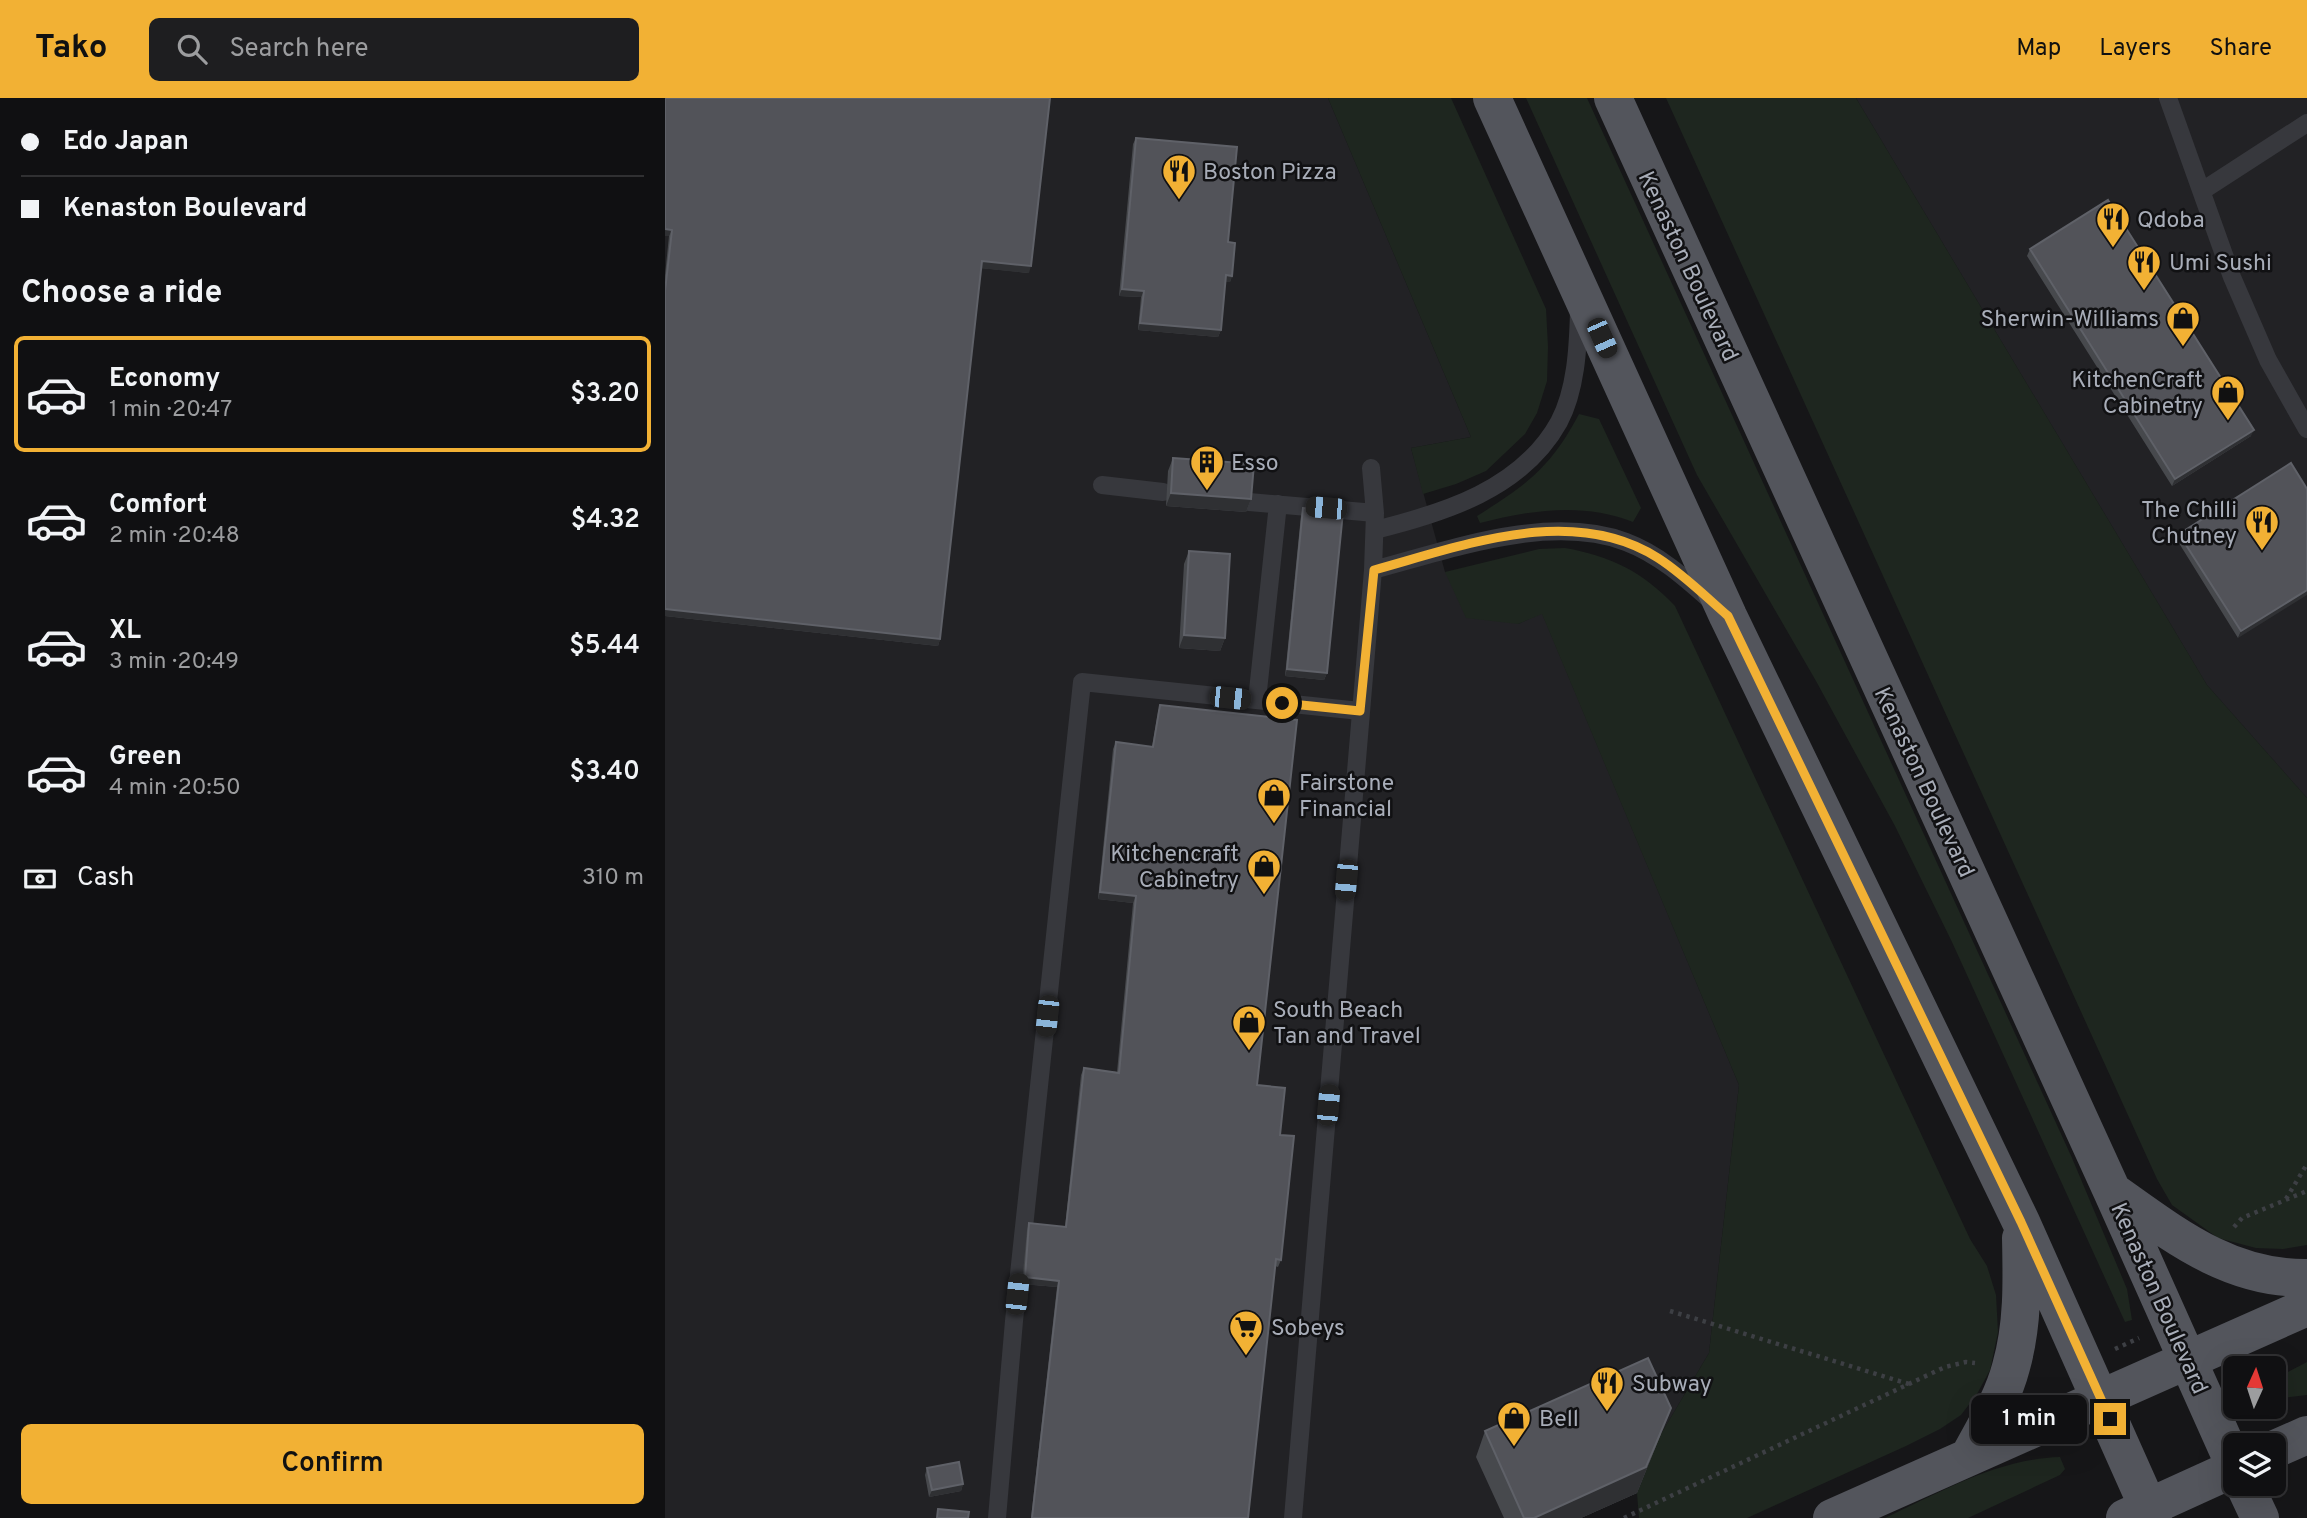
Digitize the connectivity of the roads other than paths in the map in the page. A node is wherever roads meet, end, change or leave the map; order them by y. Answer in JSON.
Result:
{"nodes":[{"id":1,"x":1492,"y":98,"type":"edge"},
{"id":2,"x":1613,"y":98,"type":"edge"},
{"id":3,"x":2168,"y":98,"type":"edge"},
{"id":4,"x":2307,"y":123,"type":"edge"},
{"id":5,"x":2202,"y":191,"type":"junction"},
{"id":6,"x":1580,"y":287,"type":"junction"},
{"id":7,"x":2307,"y":429,"type":"edge"},
{"id":8,"x":1371,"y":468,"type":"dead end"},
{"id":9,"x":1102,"y":485,"type":"dead end"},
{"id":10,"x":1163,"y":492,"type":"dead end"},
{"id":11,"x":1249,"y":502,"type":"edge"},
{"id":12,"x":1278,"y":504,"type":"junction"},
{"id":13,"x":1375,"y":521,"type":"junction"},
{"id":14,"x":1374,"y":570,"type":"junction"},
{"id":15,"x":1728,"y":616,"type":"junction"},
{"id":16,"x":1257,"y":700,"type":"junction"},
{"id":17,"x":1360,"y":711,"type":"junction"},
{"id":18,"x":2112,"y":1191,"type":"junction"},
{"id":19,"x":2021,"y":1222,"type":"junction"},
{"id":20,"x":2307,"y":1278,"type":"edge"},
{"id":21,"x":2307,"y":1307,"type":"edge"},
{"id":22,"x":2187,"y":1359,"type":"junction"},
{"id":23,"x":2101,"y":1397,"type":"junction"},
{"id":24,"x":2307,"y":1435,"type":"edge"},
{"id":25,"x":2223,"y":1440,"type":"edge"},
{"id":26,"x":2286,"y":1444,"type":"edge"},
{"id":27,"x":1970,"y":1455,"type":"junction"},
{"id":28,"x":2223,"y":1473,"type":"edge"},
{"id":29,"x":2249,"y":1496,"type":"edge"},
{"id":30,"x":2142,"y":1514,"type":"edge"},
{"id":31,"x":997,"y":1518,"type":"edge"},
{"id":32,"x":1293,"y":1518,"type":"edge"},
{"id":33,"x":1832,"y":1518,"type":"edge"},
{"id":34,"x":2260,"y":1518,"type":"edge"}],
"edges":[{"from":1,"to":6,"type":"main road"},
{"from":2,"to":18,"type":"main road","name":"Kenaston Boulevard"},
{"from":3,"to":5,"type":"lane"},
{"from":4,"to":5,"type":"lane"},
{"from":5,"to":7,"type":"lane"},
{"from":6,"to":13,"type":"lane"},
{"from":6,"to":15,"type":"main road"},
{"from":8,"to":13,"type":"lane"},
{"from":9,"to":10,"type":"lane"},
{"from":11,"to":12,"type":"lane"},
{"from":12,"to":13,"type":"lane"},
{"from":12,"to":16,"type":"lane"},
{"from":13,"to":14,"type":"lane"},
{"from":14,"to":15,"type":"lane"},
{"from":14,"to":17,"type":"lane"},
{"from":15,"to":19,"type":"main road"},
{"from":16,"to":17,"type":"lane"},
{"from":16,"to":31,"type":"lane"},
{"from":17,"to":32,"type":"lane"},
{"from":18,"to":20,"type":"main road"},
{"from":18,"to":22,"type":"main road","name":"Kenaston Boulevard"},
{"from":19,"to":23,"type":"main road"},
{"from":19,"to":27,"type":"main road"},
{"from":21,"to":22,"type":"main road"},
{"from":22,"to":23,"type":"main road"},
{"from":22,"to":25,"type":"main road","name":"Kenaston Boulevard"},
{"from":23,"to":27,"type":"main road"},
{"from":23,"to":30,"type":"main road"},
{"from":24,"to":26,"type":"main road"},
{"from":27,"to":33,"type":"main road"},
{"from":28,"to":30,"type":"main road"},
{"from":29,"to":34,"type":"main road"}]}
